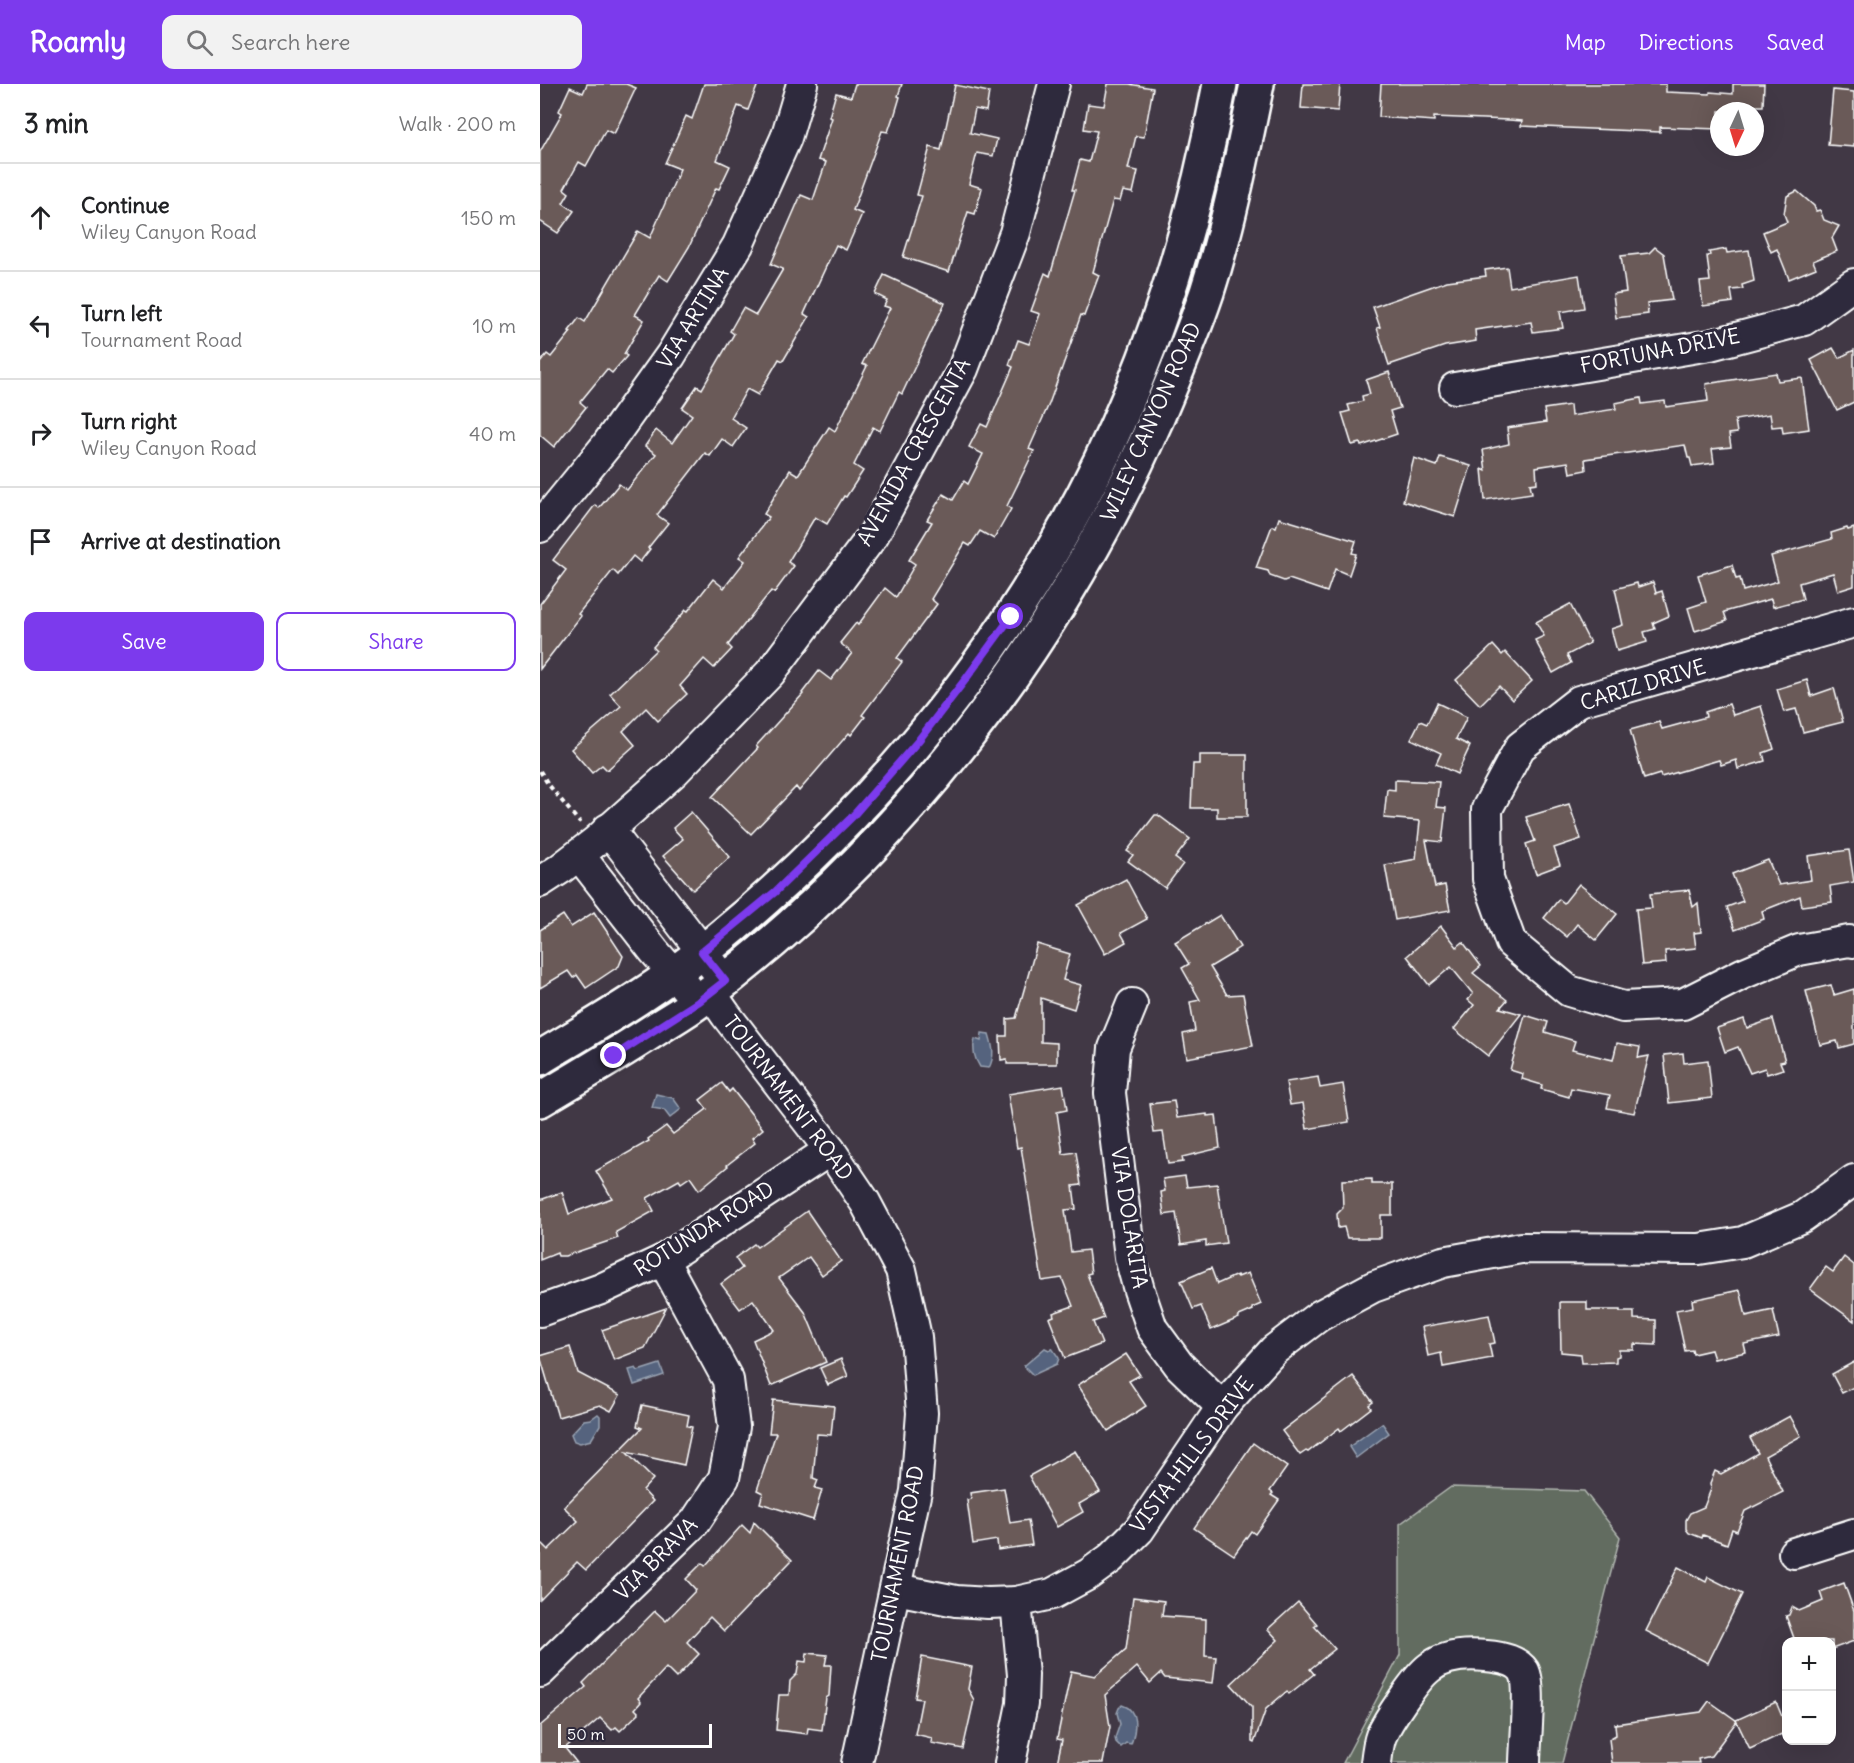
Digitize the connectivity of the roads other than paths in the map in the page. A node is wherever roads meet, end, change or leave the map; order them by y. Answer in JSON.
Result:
{"nodes":[{"id":1,"x":802,"y":84,"type":"edge"},
{"id":2,"x":1054,"y":84,"type":"edge"},
{"id":3,"x":1220,"y":84,"type":"edge"},
{"id":4,"x":1257,"y":84,"type":"edge"},
{"id":5,"x":1854,"y":284,"type":"edge"},
{"id":6,"x":1455,"y":388,"type":"dead end"},
{"id":7,"x":540,"y":527,"type":"edge"},
{"id":8,"x":1854,"y":622,"type":"edge"},
{"id":9,"x":594,"y":842,"type":"junction"},
{"id":10,"x":540,"y":882,"type":"edge"},
{"id":11,"x":1854,"y":942,"type":"edge"},
{"id":12,"x":702,"y":952,"type":"junction"},
{"id":13,"x":673,"y":973,"type":"junction"},
{"id":14,"x":711,"y":992,"type":"junction"},
{"id":15,"x":1132,"y":1004,"type":"dead end"},
{"id":16,"x":540,"y":1058,"type":"edge"},
{"id":17,"x":540,"y":1100,"type":"edge"},
{"id":18,"x":830,"y":1150,"type":"junction"},
{"id":19,"x":1854,"y":1179,"type":"edge"},
{"id":20,"x":663,"y":1260,"type":"junction"},
{"id":21,"x":540,"y":1311,"type":"edge"},
{"id":22,"x":1222,"y":1407,"type":"junction"},
{"id":23,"x":1854,"y":1534,"type":"edge"},
{"id":24,"x":1794,"y":1553,"type":"dead end"},
{"id":25,"x":896,"y":1589,"type":"junction"},
{"id":26,"x":1016,"y":1602,"type":"junction"},
{"id":27,"x":540,"y":1672,"type":"edge"},
{"id":28,"x":857,"y":1763,"type":"edge"},
{"id":29,"x":1010,"y":1763,"type":"edge"},
{"id":30,"x":1376,"y":1763,"type":"edge"},
{"id":31,"x":1525,"y":1763,"type":"edge"}],
"edges":[{"from":1,"to":7,"type":"street","name":"VIA ARTINA"},
{"from":2,"to":9,"type":"street","name":"AVENIDA CRESCENTA"},
{"from":3,"to":12,"type":"main road","name":"WILEY CANYON ROAD"},
{"from":4,"to":14,"type":"main road","name":"WILEY CANYON ROAD"},
{"from":5,"to":6,"type":"street","name":"FORTUNA DRIVE"},
{"from":8,"to":11,"type":"street","name":"CARIZ DRIVE"},
{"from":9,"to":10,"type":"street","name":"AVENIDA CRESCENTA"},
{"from":9,"to":12,"type":"street","name":"TOURNAMENT ROAD"},
{"from":9,"to":13,"type":"street","name":"TOURNAMENT ROAD"},
{"from":12,"to":13,"type":"main road","name":"WILEY CANYON ROAD"},
{"from":12,"to":14,"type":"street","name":"TOURNAMENT ROAD"},
{"from":13,"to":14,"type":"street","name":"TOURNAMENT ROAD"},
{"from":13,"to":16,"type":"main road","name":"WILEY CANYON ROAD"},
{"from":14,"to":17,"type":"main road","name":"WILEY CANYON ROAD"},
{"from":14,"to":18,"type":"street","name":"TOURNAMENT ROAD"},
{"from":15,"to":22,"type":"street","name":"VIA DOLARITA"},
{"from":18,"to":20,"type":"street","name":"ROTUNDA ROAD"},
{"from":18,"to":25,"type":"street","name":"TOURNAMENT ROAD"},
{"from":19,"to":22,"type":"street","name":"VISTA HILLS DRIVE"},
{"from":20,"to":21,"type":"street","name":"ROTUNDA ROAD"},
{"from":20,"to":27,"type":"street","name":"VIA BRAVA"},
{"from":22,"to":26,"type":"street","name":"VISTA HILLS DRIVE"},
{"from":23,"to":24,"type":"street"},
{"from":25,"to":26,"type":"street","name":"VISTA HILLS DRIVE"},
{"from":25,"to":28,"type":"street","name":"TOURNAMENT ROAD"},
{"from":26,"to":29,"type":"street"},
{"from":30,"to":31,"type":"street"}]}
